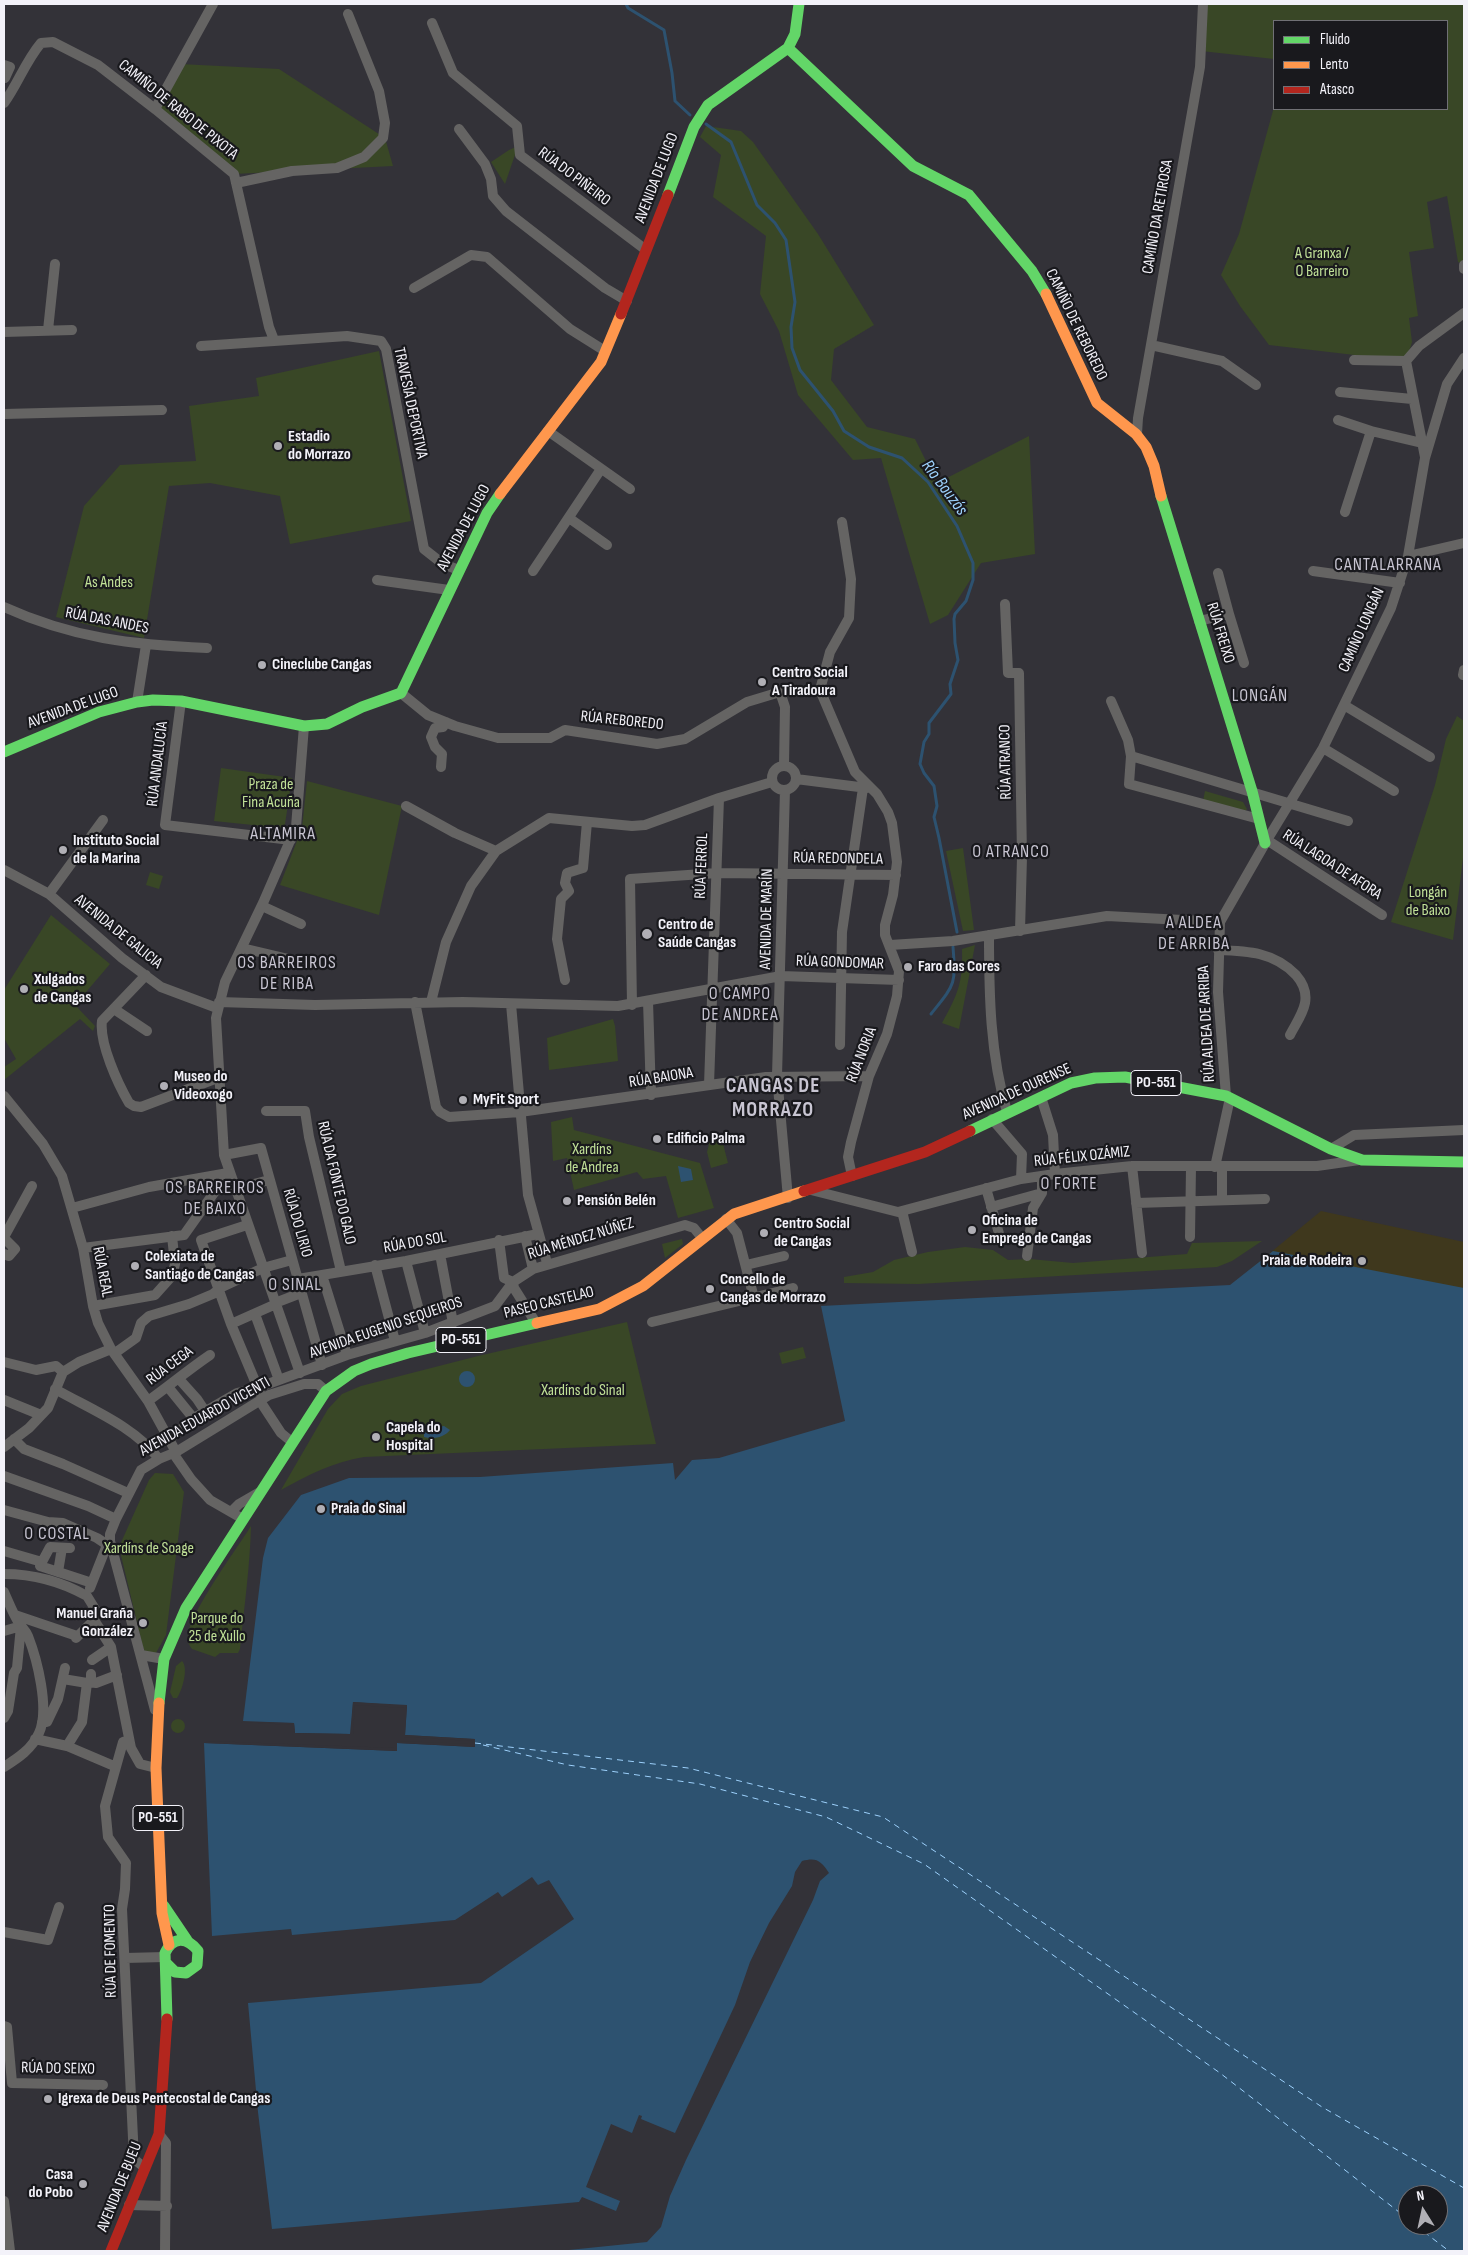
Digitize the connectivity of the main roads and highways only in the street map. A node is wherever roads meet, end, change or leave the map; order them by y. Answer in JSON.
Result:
{"nodes":[{"id":1,"x":799,"y":4,"type":"edge"},
{"id":2,"x":788,"y":48,"type":"junction"},
{"id":3,"x":1137,"y":434,"type":"joint"},
{"id":4,"x":4,"y":752,"type":"edge"},
{"id":5,"x":1266,"y":841,"type":"road end"},
{"id":6,"x":1464,"y":1162,"type":"edge"},
{"id":7,"x":730,"y":1216,"type":"joint"},
{"id":8,"x":162,"y":1903,"type":"junction"},
{"id":9,"x":187,"y":1940,"type":"junction"},
{"id":10,"x":169,"y":1945,"type":"junction"},
{"id":11,"x":165,"y":1960,"type":"junction"},
{"id":12,"x":182,"y":1974,"type":"junction"},
{"id":13,"x":167,"y":2014,"type":"junction"},
{"id":14,"x":111,"y":2251,"type":"edge"}],
"edges":[{"from":1,"to":2,"type":"main road"},
{"from":2,"to":3,"type":"main road","name":"CAMIÑO DE REBOREDO"},
{"from":2,"to":4,"type":"main road","name":"AVENIDA DE LUGO"},
{"from":3,"to":5,"type":"main road","name":"RÚA FREIXO"},
{"from":6,"to":7,"type":"main road","name":"AVENIDA DE OURENSE","number":"PO-551"},
{"from":7,"to":8,"type":"main road","name":"PASEO CASTELAO","number":"PO-551"},
{"from":8,"to":9,"type":"main road","number":"PO-551"},
{"from":8,"to":10,"type":"main road","number":"PO-551"},
{"from":9,"to":10,"type":"main road"},
{"from":9,"to":12,"type":"main road","number":"PO-551"},
{"from":10,"to":11,"type":"main road","number":"PO-551"},
{"from":11,"to":12,"type":"main road"},
{"from":11,"to":13,"type":"main road","number":"PO-551"},
{"from":12,"to":13,"type":"main road","number":"PO-551"},
{"from":13,"to":14,"type":"main road","name":"AVENIDA DE BUEU","number":"PO-551"}]}
